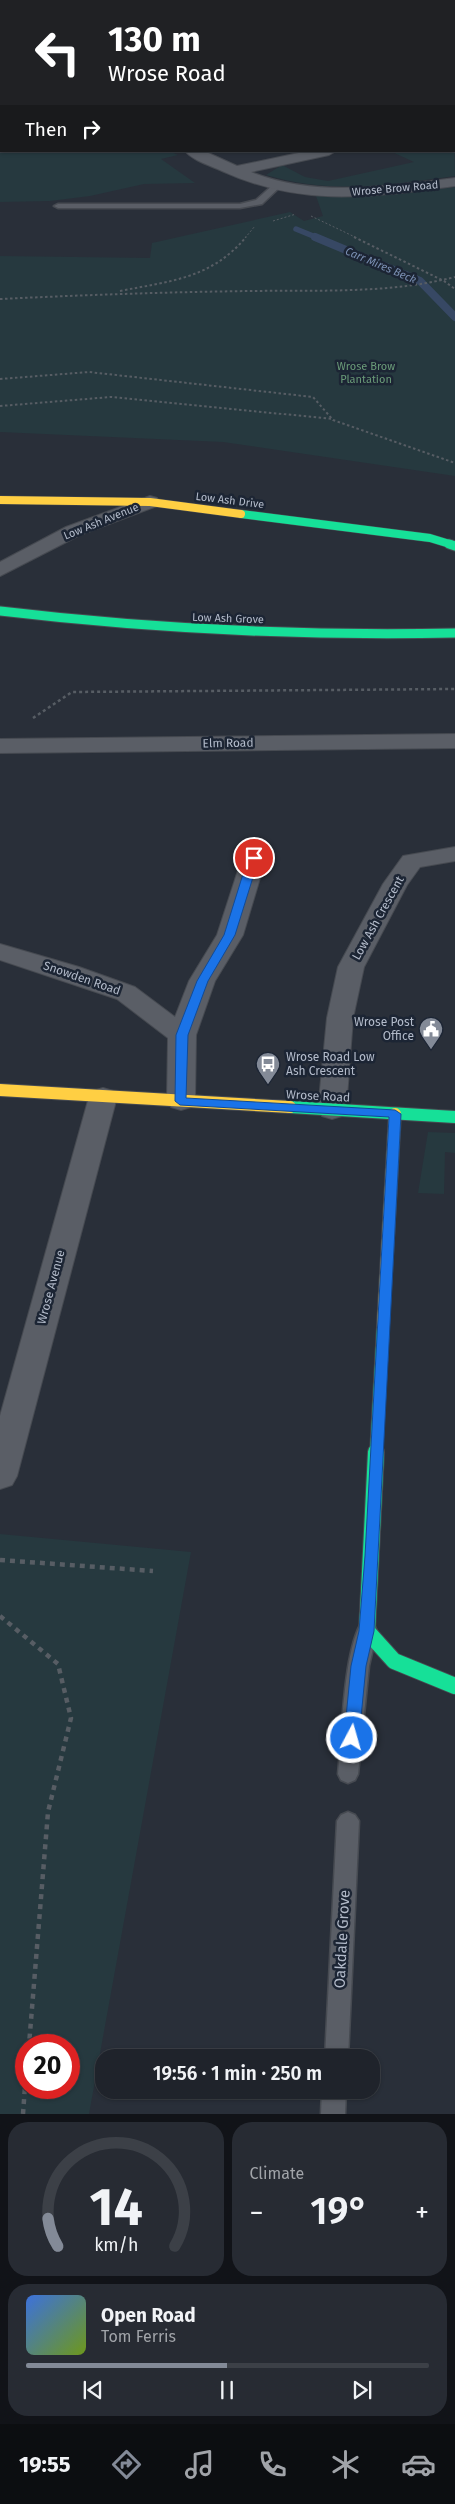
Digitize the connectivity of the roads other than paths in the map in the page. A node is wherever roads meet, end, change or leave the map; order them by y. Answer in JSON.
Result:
{"nodes":[{"id":1,"x":194,"y":152,"type":"edge"},
{"id":2,"x":324,"y":152,"type":"edge"},
{"id":3,"x":236,"y":171,"type":"junction"},
{"id":4,"x":455,"y":182,"type":"edge"},
{"id":5,"x":277,"y":186,"type":"junction"},
{"id":6,"x":58,"y":206,"type":"dead end"},
{"id":7,"x":0,"y":500,"type":"edge"},
{"id":8,"x":150,"y":502,"type":"junction"},
{"id":9,"x":455,"y":546,"type":"edge"},
{"id":10,"x":0,"y":570,"type":"edge"},
{"id":11,"x":0,"y":611,"type":"edge"},
{"id":12,"x":455,"y":633,"type":"edge"},
{"id":13,"x":455,"y":741,"type":"edge"},
{"id":14,"x":0,"y":746,"type":"edge"},
{"id":15,"x":455,"y":854,"type":"edge"},
{"id":16,"x":254,"y":858,"type":"dead end"},
{"id":17,"x":0,"y":952,"type":"edge"},
{"id":18,"x":182,"y":1035,"type":"junction"},
{"id":19,"x":0,"y":1090,"type":"edge"},
{"id":20,"x":103,"y":1097,"type":"junction"},
{"id":21,"x":180,"y":1101,"type":"junction"},
{"id":22,"x":332,"y":1110,"type":"junction"},
{"id":23,"x":395,"y":1114,"type":"junction"},
{"id":24,"x":455,"y":1117,"type":"edge"},
{"id":25,"x":0,"y":1476,"type":"edge"},
{"id":26,"x":367,"y":1631,"type":"junction"},
{"id":27,"x":455,"y":1686,"type":"edge"},
{"id":28,"x":348,"y":1774,"type":"dead end"},
{"id":29,"x":348,"y":1821,"type":"dead end"},
{"id":30,"x":336,"y":2049,"type":"edge"},
{"id":31,"x":334,"y":2099,"type":"edge"},
{"id":32,"x":333,"y":2114,"type":"edge"}],
"edges":[{"from":1,"to":3,"type":"street","name":"Wrose Brow Road"},
{"from":2,"to":3,"type":"street"},
{"from":3,"to":5,"type":"street","name":"Wrose Brow Road"},
{"from":4,"to":5,"type":"street","name":"Wrose Brow Road"},
{"from":5,"to":6,"type":"lane"},
{"from":7,"to":8,"type":"street","name":"Low Ash Drive"},
{"from":8,"to":9,"type":"street","name":"Low Ash Drive"},
{"from":8,"to":10,"type":"street","name":"Low Ash Avenue"},
{"from":11,"to":12,"type":"street","name":"Low Ash Grove"},
{"from":13,"to":14,"type":"street","name":"Elm Road"},
{"from":15,"to":22,"type":"street","name":"Low Ash Crescent"},
{"from":16,"to":18,"type":"street"},
{"from":17,"to":18,"type":"street","name":"Snowden Road"},
{"from":18,"to":21,"type":"street"},
{"from":19,"to":20,"type":"street","name":"Wrose Road"},
{"from":20,"to":21,"type":"street","name":"Wrose Road"},
{"from":20,"to":25,"type":"street","name":"Wrose Avenue"},
{"from":21,"to":22,"type":"street","name":"Wrose Road"},
{"from":22,"to":23,"type":"street","name":"Wrose Road"},
{"from":23,"to":24,"type":"street","name":"Wrose Road"},
{"from":23,"to":26,"type":"street"},
{"from":26,"to":27,"type":"street"},
{"from":26,"to":28,"type":"lane"},
{"from":29,"to":30,"type":"lane","name":"Oakdale Grove"},
{"from":31,"to":32,"type":"lane"}]}
